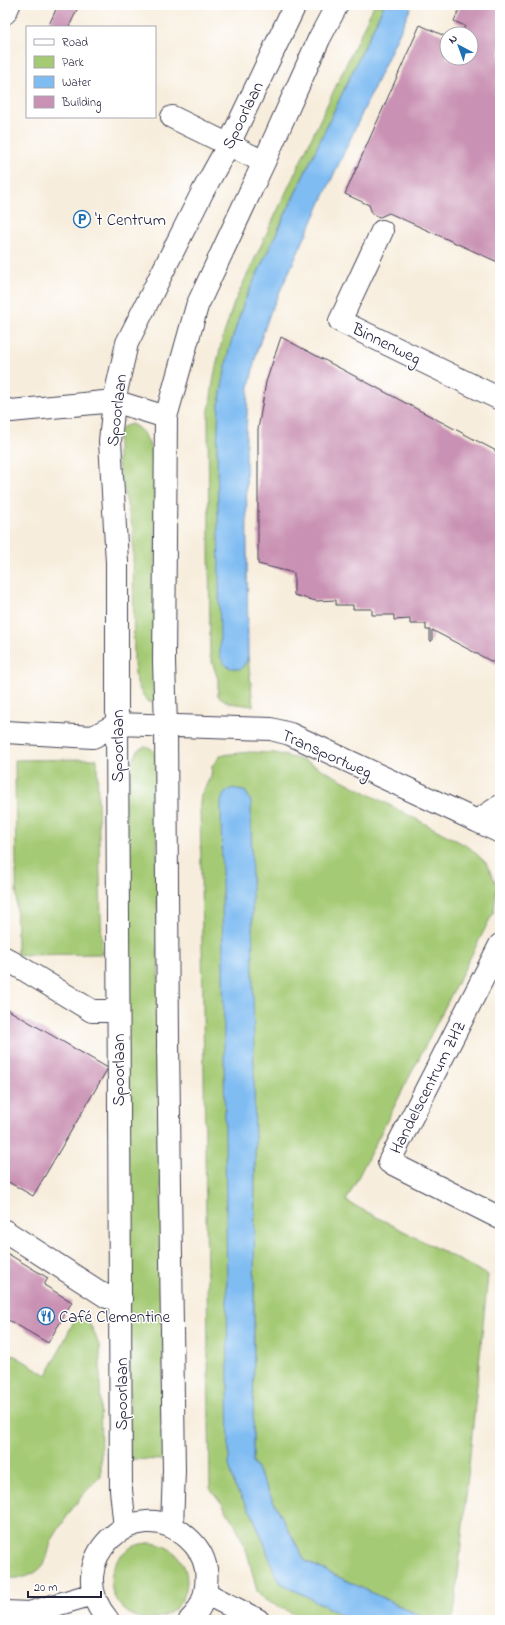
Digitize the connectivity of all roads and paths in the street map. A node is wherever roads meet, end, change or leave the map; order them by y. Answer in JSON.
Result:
{"nodes":[{"id":1,"x":9,"y":5,"type":"edge"},
{"id":2,"x":295,"y":5,"type":"edge"},
{"id":3,"x":337,"y":5,"type":"edge"},
{"id":4,"x":5,"y":14,"type":"edge"},
{"id":5,"x":172,"y":117,"type":"dead end"},
{"id":6,"x":229,"y":144,"type":"junction"},
{"id":7,"x":264,"y":162,"type":"junction"},
{"id":8,"x":382,"y":231,"type":"dead end"},
{"id":9,"x":500,"y":399,"type":"edge"},
{"id":10,"x":114,"y":401,"type":"junction"},
{"id":11,"x":5,"y":409,"type":"edge"},
{"id":12,"x":166,"y":417,"type":"junction"},
{"id":13,"x":117,"y":724,"type":"junction"},
{"id":14,"x":166,"y":726,"type":"junction"},
{"id":15,"x":5,"y":732,"type":"edge"},
{"id":16,"x":500,"y":806,"type":"edge"},
{"id":17,"x":477,"y":821,"type":"junction"},
{"id":18,"x":499,"y":833,"type":"edge"},
{"id":19,"x":500,"y":945,"type":"edge"},
{"id":20,"x":5,"y":958,"type":"edge"},
{"id":21,"x":118,"y":1011,"type":"junction"},
{"id":22,"x":500,"y":1218,"type":"edge"},
{"id":23,"x":5,"y":1231,"type":"edge"},
{"id":24,"x":121,"y":1299,"type":"junction"},
{"id":25,"x":172,"y":1527,"type":"junction"},
{"id":26,"x":125,"y":1528,"type":"junction"},
{"id":27,"x":205,"y":1593,"type":"junction"},
{"id":28,"x":94,"y":1594,"type":"junction"},
{"id":29,"x":5,"y":1612,"type":"edge"},
{"id":30,"x":29,"y":1617,"type":"edge"},
{"id":31,"x":108,"y":1620,"type":"edge"},
{"id":32,"x":190,"y":1620,"type":"edge"},
{"id":33,"x":258,"y":1620,"type":"edge"}],
"edges":[{"from":1,"to":4,"type":"street"},
{"from":2,"to":6,"type":"street","name":"Spoorlaan"},
{"from":3,"to":7,"type":"street"},
{"from":5,"to":6,"type":"street"},
{"from":6,"to":7,"type":"street"},
{"from":6,"to":10,"type":"street","name":"Spoorlaan"},
{"from":7,"to":12,"type":"street"},
{"from":8,"to":9,"type":"street","name":"Binnenweg"},
{"from":10,"to":11,"type":"street"},
{"from":10,"to":12,"type":"street"},
{"from":10,"to":13,"type":"street","name":"Spoorlaan"},
{"from":12,"to":14,"type":"street"},
{"from":13,"to":14,"type":"street","name":"Transportweg"},
{"from":13,"to":15,"type":"street"},
{"from":13,"to":21,"type":"street","name":"Spoorlaan"},
{"from":14,"to":17,"type":"street","name":"Transportweg"},
{"from":14,"to":25,"type":"street"},
{"from":16,"to":17,"type":"street"},
{"from":17,"to":18,"type":"street"},
{"from":19,"to":22,"type":"street","name":"Handelscentrum ZHZ"},
{"from":20,"to":21,"type":"street"},
{"from":21,"to":24,"type":"street","name":"Spoorlaan"},
{"from":23,"to":24,"type":"street"},
{"from":24,"to":26,"type":"street","name":"Spoorlaan"},
{"from":25,"to":26,"type":"street"},
{"from":25,"to":27,"type":"street"},
{"from":26,"to":28,"type":"street"},
{"from":27,"to":32,"type":"street"},
{"from":27,"to":33,"type":"street"},
{"from":28,"to":30,"type":"street"},
{"from":28,"to":31,"type":"street"},
{"from":29,"to":30,"type":"street"}]}
